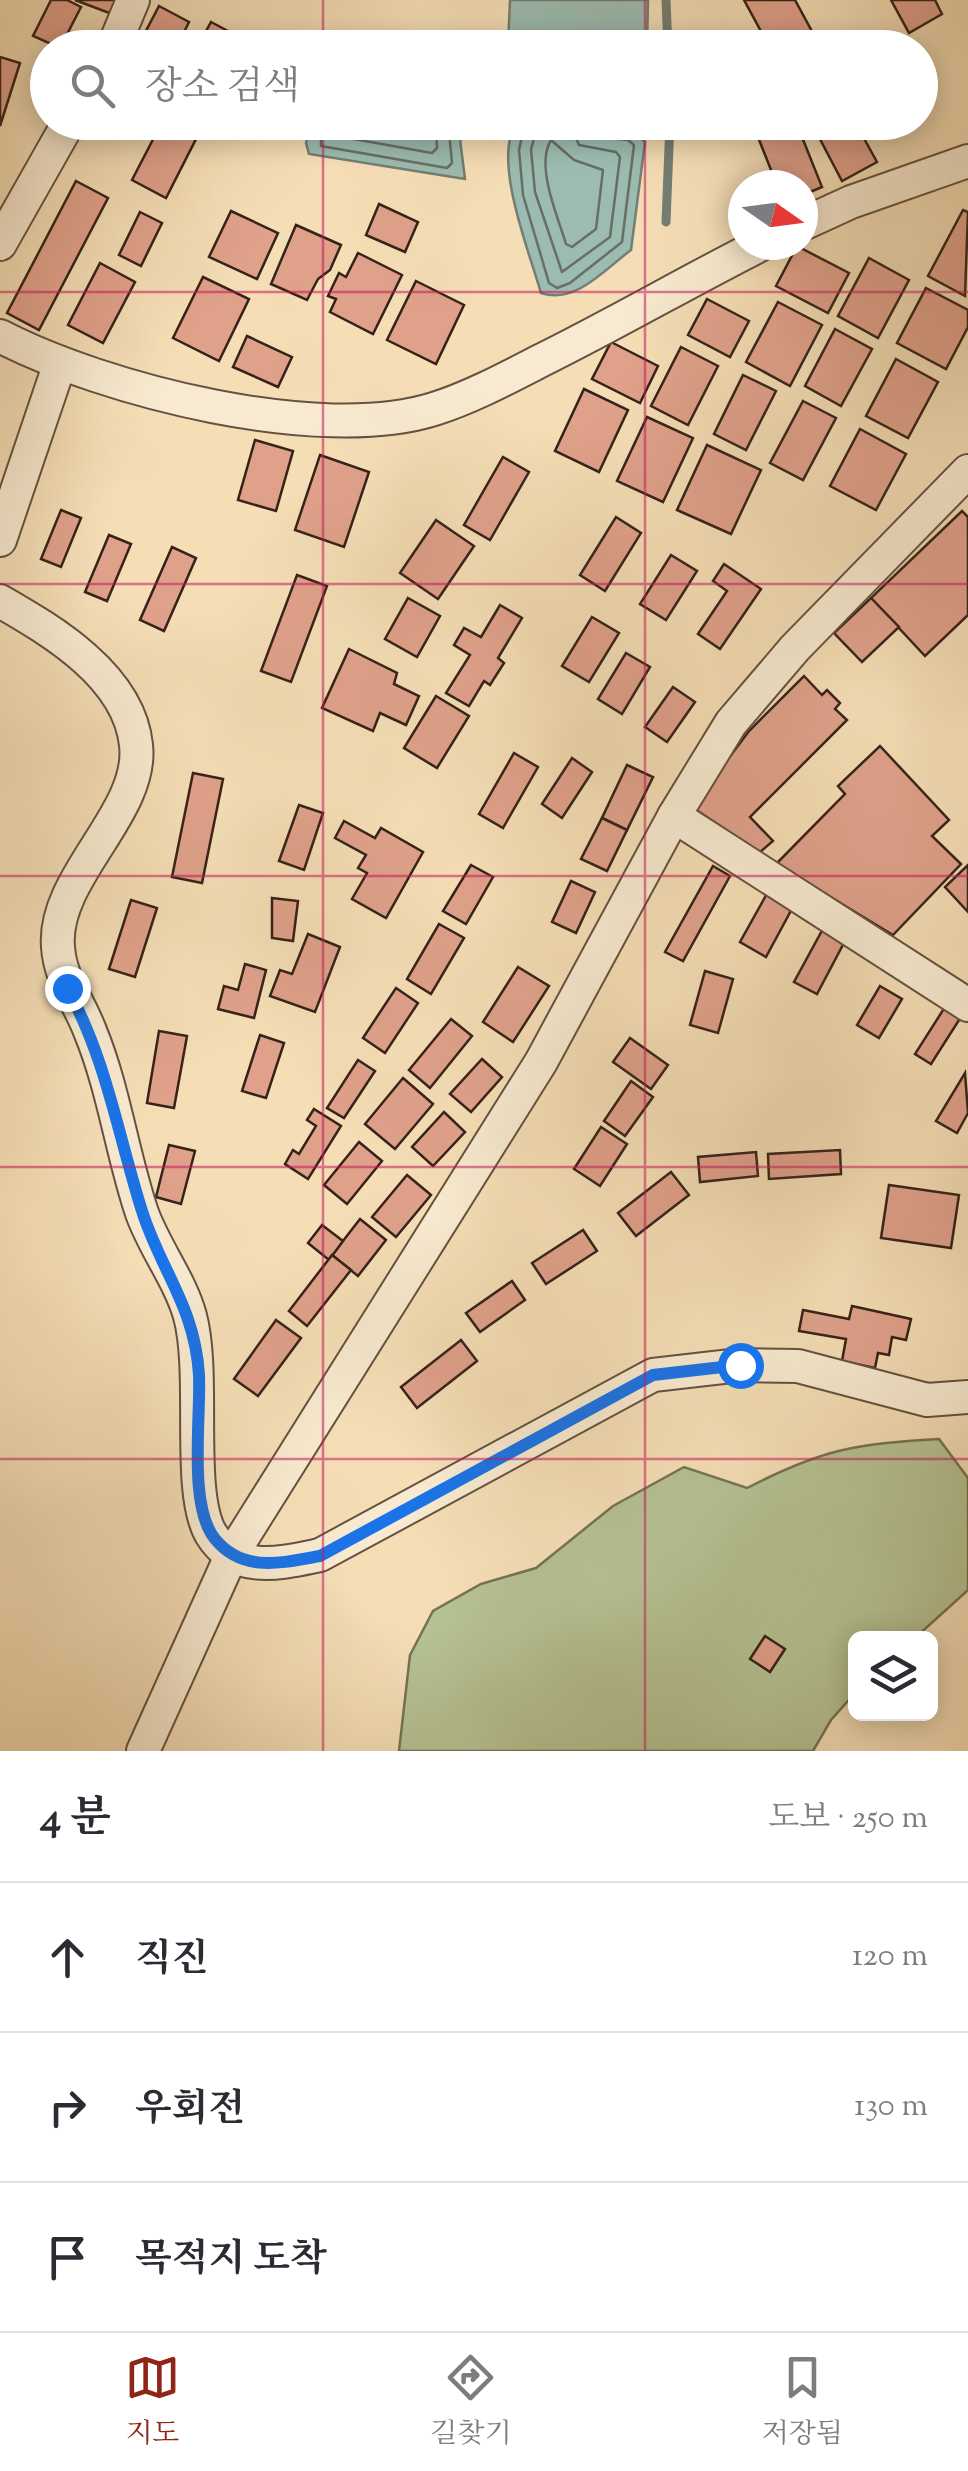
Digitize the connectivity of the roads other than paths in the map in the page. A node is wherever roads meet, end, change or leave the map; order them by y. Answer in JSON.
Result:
{"nodes":[{"id":1,"x":134,"y":0,"type":"edge"},
{"id":2,"x":121,"y":30,"type":"edge"},
{"id":3,"x":59,"y":140,"type":"edge"},
{"id":4,"x":968,"y":162,"type":"edge"},
{"id":5,"x":818,"y":217,"type":"edge"},
{"id":6,"x":0,"y":244,"type":"edge"},
{"id":7,"x":731,"y":260,"type":"edge"},
{"id":8,"x":0,"y":336,"type":"edge"},
{"id":9,"x":60,"y":363,"type":"junction"},
{"id":10,"x":968,"y":471,"type":"edge"},
{"id":11,"x":0,"y":540,"type":"edge"},
{"id":12,"x":0,"y":602,"type":"edge"},
{"id":13,"x":674,"y":816,"type":"junction"},
{"id":14,"x":968,"y":1005,"type":"edge"},
{"id":15,"x":968,"y":1397,"type":"edge"},
{"id":16,"x":231,"y":1556,"type":"junction"},
{"id":17,"x":143,"y":1751,"type":"edge"}],
"edges":[{"from":1,"to":2,"type":"street"},
{"from":3,"to":6,"type":"street"},
{"from":4,"to":5,"type":"street"},
{"from":7,"to":9,"type":"street"},
{"from":8,"to":9,"type":"street"},
{"from":9,"to":11,"type":"street"},
{"from":10,"to":13,"type":"street"},
{"from":12,"to":16,"type":"street"},
{"from":13,"to":14,"type":"street"},
{"from":13,"to":16,"type":"street"},
{"from":15,"to":16,"type":"street"},
{"from":16,"to":17,"type":"street"}]}
